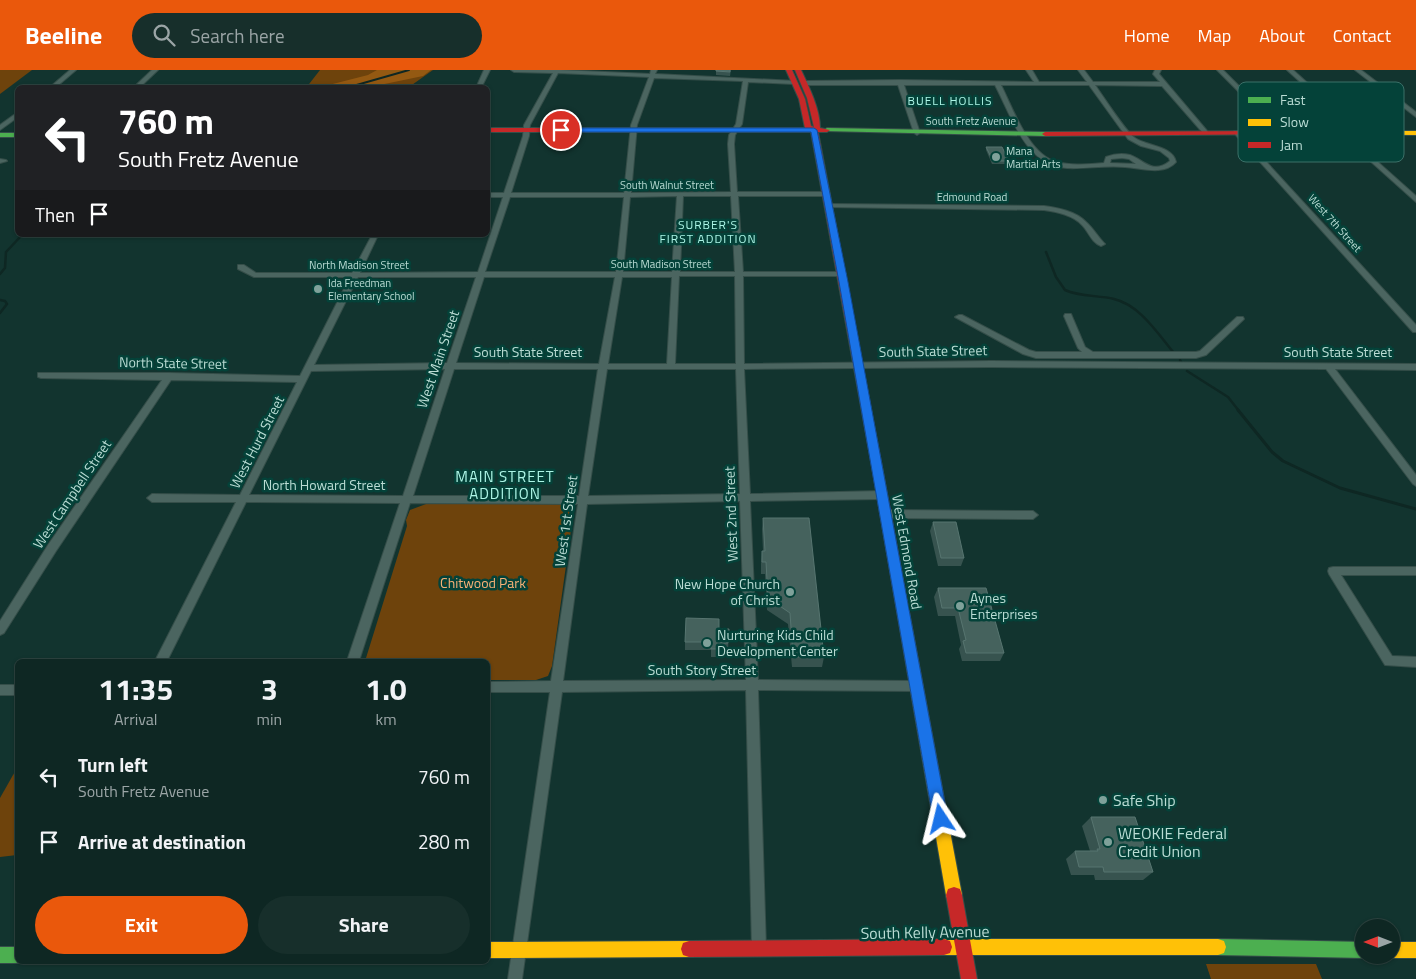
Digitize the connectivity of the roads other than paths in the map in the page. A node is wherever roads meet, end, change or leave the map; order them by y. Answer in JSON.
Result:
{"nodes":[{"id":1,"x":73,"y":70,"type":"edge"},
{"id":2,"x":155,"y":70,"type":"edge"},
{"id":3,"x":487,"y":70,"type":"edge"},
{"id":4,"x":514,"y":70,"type":"edge"},
{"id":5,"x":788,"y":70,"type":"edge"},
{"id":6,"x":1029,"y":70,"type":"edge"},
{"id":7,"x":1082,"y":70,"type":"edge"},
{"id":8,"x":1158,"y":70,"type":"edge"},
{"id":9,"x":1220,"y":70,"type":"edge"},
{"id":10,"x":1290,"y":70,"type":"edge"},
{"id":11,"x":1358,"y":70,"type":"edge"},
{"id":12,"x":557,"y":71,"type":"edge"},
{"id":13,"x":653,"y":73,"type":"edge"},
{"id":14,"x":801,"y":76,"type":"edge"},
{"id":15,"x":746,"y":80,"type":"junction"},
{"id":16,"x":900,"y":82,"type":"junction"},
{"id":17,"x":1304,"y":82,"type":"edge"},
{"id":18,"x":1373,"y":82,"type":"edge"},
{"id":19,"x":997,"y":83,"type":"junction"},
{"id":20,"x":1037,"y":83,"type":"junction"},
{"id":21,"x":1092,"y":84,"type":"junction"},
{"id":22,"x":1164,"y":84,"type":"junction"},
{"id":23,"x":55,"y":85,"type":"edge"},
{"id":24,"x":138,"y":85,"type":"edge"},
{"id":25,"x":480,"y":85,"type":"edge"},
{"id":26,"x":1238,"y":88,"type":"edge"},
{"id":27,"x":1404,"y":106,"type":"edge"},
{"id":28,"x":1416,"y":115,"type":"edge"},
{"id":29,"x":15,"y":116,"type":"edge"},
{"id":30,"x":0,"y":128,"type":"edge"},
{"id":31,"x":490,"y":130,"type":"edge"},
{"id":32,"x":526,"y":130,"type":"junction"},
{"id":33,"x":634,"y":130,"type":"junction"},
{"id":34,"x":735,"y":130,"type":"junction"},
{"id":35,"x":814,"y":130,"type":"junction"},
{"id":36,"x":1205,"y":132,"type":"junction"},
{"id":37,"x":1236,"y":132,"type":"edge"},
{"id":38,"x":918,"y":133,"type":"junction"},
{"id":39,"x":1127,"y":133,"type":"junction"},
{"id":40,"x":1024,"y":134,"type":"junction"},
{"id":41,"x":0,"y":135,"type":"edge"},
{"id":42,"x":15,"y":135,"type":"edge"},
{"id":43,"x":1263,"y":162,"type":"edge"},
{"id":44,"x":1374,"y":162,"type":"edge"},
{"id":45,"x":734,"y":194,"type":"junction"},
{"id":46,"x":827,"y":194,"type":"junction"},
{"id":47,"x":490,"y":195,"type":"edge"},
{"id":48,"x":507,"y":195,"type":"junction"},
{"id":49,"x":626,"y":195,"type":"junction"},
{"id":50,"x":680,"y":195,"type":"junction"},
{"id":51,"x":1416,"y":200,"type":"edge"},
{"id":52,"x":830,"y":206,"type":"junction"},
{"id":53,"x":374,"y":237,"type":"edge"},
{"id":54,"x":1101,"y":244,"type":"dead end"},
{"id":55,"x":241,"y":267,"type":"dead end"},
{"id":56,"x":739,"y":274,"type":"junction"},
{"id":57,"x":842,"y":274,"type":"junction"},
{"id":58,"x":619,"y":275,"type":"junction"},
{"id":59,"x":354,"y":276,"type":"junction"},
{"id":60,"x":480,"y":276,"type":"junction"},
{"id":61,"x":676,"y":276,"type":"junction"},
{"id":62,"x":1068,"y":316,"type":"dead end"},
{"id":63,"x":959,"y":317,"type":"dead end"},
{"id":64,"x":1240,"y":319,"type":"dead end"},
{"id":65,"x":1416,"y":330,"type":"edge"},
{"id":66,"x":1092,"y":356,"type":"junction"},
{"id":67,"x":1147,"y":356,"type":"junction"},
{"id":68,"x":1154,"y":365,"type":"junction"},
{"id":69,"x":450,"y":366,"type":"junction"},
{"id":70,"x":603,"y":366,"type":"junction"},
{"id":71,"x":740,"y":366,"type":"junction"},
{"id":72,"x":858,"y":366,"type":"junction"},
{"id":73,"x":1328,"y":366,"type":"junction"},
{"id":74,"x":671,"y":367,"type":"junction"},
{"id":75,"x":1416,"y":367,"type":"edge"},
{"id":76,"x":310,"y":368,"type":"junction"},
{"id":77,"x":41,"y":375,"type":"dead end"},
{"id":78,"x":170,"y":376,"type":"junction"},
{"id":79,"x":304,"y":379,"type":"junction"},
{"id":80,"x":1416,"y":482,"type":"edge"},
{"id":81,"x":882,"y":496,"type":"junction"},
{"id":82,"x":744,"y":497,"type":"junction"},
{"id":83,"x":152,"y":498,"type":"dead end"},
{"id":84,"x":244,"y":499,"type":"junction"},
{"id":85,"x":406,"y":499,"type":"junction"},
{"id":86,"x":583,"y":500,"type":"junction"},
{"id":87,"x":885,"y":514,"type":"junction"},
{"id":88,"x":1033,"y":515,"type":"dead end"},
{"id":89,"x":1416,"y":571,"type":"edge"},
{"id":90,"x":0,"y":630,"type":"edge"},
{"id":91,"x":162,"y":659,"type":"edge"},
{"id":92,"x":354,"y":659,"type":"edge"},
{"id":93,"x":1416,"y":662,"type":"edge"},
{"id":94,"x":752,"y":685,"type":"junction"},
{"id":95,"x":917,"y":686,"type":"junction"},
{"id":96,"x":490,"y":687,"type":"edge"},
{"id":97,"x":556,"y":687,"type":"junction"},
{"id":98,"x":0,"y":690,"type":"edge"},
{"id":99,"x":15,"y":690,"type":"edge"},
{"id":100,"x":964,"y":948,"type":"junction"},
{"id":101,"x":759,"y":949,"type":"junction"},
{"id":102,"x":490,"y":950,"type":"edge"},
{"id":103,"x":519,"y":950,"type":"junction"},
{"id":104,"x":1355,"y":950,"type":"edge"},
{"id":105,"x":1400,"y":950,"type":"edge"},
{"id":106,"x":1416,"y":950,"type":"edge"},
{"id":107,"x":0,"y":955,"type":"edge"},
{"id":108,"x":15,"y":955,"type":"edge"},
{"id":109,"x":515,"y":979,"type":"edge"},
{"id":110,"x":969,"y":979,"type":"edge"}],
"edges":[{"from":1,"to":23,"type":"street"},
{"from":2,"to":24,"type":"street"},
{"from":3,"to":25,"type":"street"},
{"from":4,"to":12,"type":"street"},
{"from":5,"to":14,"type":"main road","name":"West Edmond Road"},
{"from":6,"to":20,"type":"street"},
{"from":7,"to":21,"type":"street"},
{"from":8,"to":22,"type":"street"},
{"from":9,"to":26,"type":"street"},
{"from":10,"to":17,"type":"street"},
{"from":11,"to":18,"type":"street"},
{"from":12,"to":13,"type":"street"},
{"from":12,"to":32,"type":"street","name":"West Main Street"},
{"from":13,"to":15,"type":"street"},
{"from":13,"to":33,"type":"street","name":"West 1st Street"},
{"from":14,"to":15,"type":"street"},
{"from":14,"to":16,"type":"street"},
{"from":14,"to":35,"type":"main road","name":"West Edmond Road"},
{"from":15,"to":34,"type":"street","name":"West 2nd Street"},
{"from":16,"to":19,"type":"street"},
{"from":16,"to":38,"type":"street"},
{"from":19,"to":20,"type":"street"},
{"from":19,"to":40,"type":"street"},
{"from":20,"to":21,"type":"street"},
{"from":21,"to":22,"type":"street"},
{"from":21,"to":39,"type":"street"},
{"from":22,"to":36,"type":"street"},
{"from":27,"to":28,"type":"street"},
{"from":29,"to":30,"type":"street"},
{"from":31,"to":32,"type":"main road","name":"South Fretz Avenue"},
{"from":32,"to":33,"type":"main road","name":"South Fretz Avenue"},
{"from":32,"to":48,"type":"street","name":"West Main Street"},
{"from":33,"to":34,"type":"main road","name":"South Fretz Avenue"},
{"from":33,"to":49,"type":"street","name":"West 1st Street"},
{"from":34,"to":35,"type":"main road","name":"South Fretz Avenue"},
{"from":34,"to":45,"type":"street","name":"West 2nd Street"},
{"from":35,"to":38,"type":"main road","name":"South Fretz Avenue"},
{"from":35,"to":46,"type":"main road","name":"West Edmond Road"},
{"from":36,"to":37,"type":"main road","name":"South Fretz Avenue"},
{"from":36,"to":39,"type":"main road","name":"South Fretz Avenue"},
{"from":38,"to":40,"type":"main road","name":"South Fretz Avenue"},
{"from":39,"to":40,"type":"main road","name":"South Fretz Avenue"},
{"from":39,"to":40,"type":"street"},
{"from":41,"to":42,"type":"main road"},
{"from":43,"to":65,"type":"street","name":"West 7th Street"},
{"from":44,"to":51,"type":"street"},
{"from":45,"to":46,"type":"street","name":"South Walnut Street"},
{"from":45,"to":50,"type":"street","name":"South Walnut Street"},
{"from":45,"to":56,"type":"street","name":"West 2nd Street"},
{"from":46,"to":52,"type":"main road","name":"West Edmond Road"},
{"from":47,"to":48,"type":"street","name":"South Walnut Street"},
{"from":48,"to":49,"type":"street","name":"South Walnut Street"},
{"from":48,"to":60,"type":"street","name":"West Main Street"},
{"from":49,"to":50,"type":"street","name":"South Walnut Street"},
{"from":49,"to":58,"type":"street","name":"West 1st Street"},
{"from":50,"to":61,"type":"street"},
{"from":52,"to":54,"type":"street","name":"Edmound Road"},
{"from":52,"to":57,"type":"main road","name":"West Edmond Road"},
{"from":53,"to":59,"type":"street","name":"West Hurd Street"},
{"from":55,"to":59,"type":"street","name":"North Madison Street"},
{"from":56,"to":57,"type":"street","name":"South Madison Street"},
{"from":56,"to":61,"type":"street","name":"South Madison Street"},
{"from":56,"to":71,"type":"street","name":"West 2nd Street"},
{"from":57,"to":72,"type":"main road","name":"West Edmond Road"},
{"from":58,"to":60,"type":"street","name":"South Madison Street"},
{"from":58,"to":61,"type":"street","name":"South Madison Street"},
{"from":58,"to":70,"type":"street","name":"West 1st Street"},
{"from":59,"to":60,"type":"street","name":"North Madison Street"},
{"from":59,"to":76,"type":"street","name":"West Hurd Street"},
{"from":60,"to":69,"type":"street","name":"West Main Street"},
{"from":61,"to":74,"type":"street"},
{"from":62,"to":66,"type":"street"},
{"from":63,"to":66,"type":"street"},
{"from":64,"to":67,"type":"street"},
{"from":66,"to":67,"type":"street"},
{"from":67,"to":68,"type":"street"},
{"from":68,"to":72,"type":"street","name":"South State Street"},
{"from":68,"to":73,"type":"street","name":"South State Street"},
{"from":69,"to":70,"type":"street","name":"South State Street"},
{"from":69,"to":76,"type":"street"},
{"from":69,"to":85,"type":"street","name":"West Main Street"},
{"from":70,"to":74,"type":"street","name":"South State Street"},
{"from":70,"to":86,"type":"street","name":"West 1st Street"},
{"from":71,"to":72,"type":"street","name":"South State Street"},
{"from":71,"to":74,"type":"street","name":"South State Street"},
{"from":71,"to":82,"type":"street","name":"West 2nd Street"},
{"from":72,"to":81,"type":"main road","name":"West Edmond Road"},
{"from":73,"to":75,"type":"street","name":"South State Street"},
{"from":73,"to":80,"type":"street"},
{"from":76,"to":79,"type":"street","name":"West Hurd Street"},
{"from":77,"to":78,"type":"street","name":"North State Street"},
{"from":78,"to":79,"type":"street","name":"North State Street"},
{"from":78,"to":90,"type":"street","name":"West Campbell Street"},
{"from":79,"to":84,"type":"street","name":"West Hurd Street"},
{"from":81,"to":82,"type":"street","name":"North Howard Street"},
{"from":81,"to":87,"type":"main road","name":"West Edmond Road"},
{"from":82,"to":86,"type":"street","name":"North Howard Street"},
{"from":82,"to":94,"type":"street","name":"West 2nd Street"},
{"from":83,"to":84,"type":"street","name":"North Howard Street"},
{"from":84,"to":85,"type":"street","name":"North Howard Street"},
{"from":84,"to":91,"type":"street","name":"West Hurd Street"},
{"from":85,"to":86,"type":"street","name":"North Howard Street"},
{"from":85,"to":92,"type":"street","name":"West Main Street"},
{"from":86,"to":97,"type":"street","name":"West 1st Street"},
{"from":87,"to":88,"type":"street"},
{"from":87,"to":95,"type":"main road","name":"West Edmond Road"},
{"from":89,"to":93,"type":"street"},
{"from":94,"to":95,"type":"street","name":"South Story Street"},
{"from":94,"to":97,"type":"street","name":"South Story Street"},
{"from":94,"to":101,"type":"street","name":"West 2nd Street"},
{"from":95,"to":100,"type":"main road","name":"West Edmond Road"},
{"from":96,"to":97,"type":"street","name":"South Story Street"},
{"from":97,"to":103,"type":"street","name":"West 1st Street"},
{"from":98,"to":99,"type":"street"},
{"from":100,"to":101,"type":"main road","name":"South Kelly Avenue"},
{"from":100,"to":104,"type":"main road","name":"South Kelly Avenue"},
{"from":100,"to":110,"type":"main road","name":"West Edmond Road"},
{"from":101,"to":103,"type":"main road","name":"South Kelly Avenue"},
{"from":102,"to":103,"type":"main road","name":"South Kelly Avenue"},
{"from":103,"to":109,"type":"street","name":"West 1st Street"},
{"from":105,"to":106,"type":"main road"},
{"from":107,"to":108,"type":"main road"}]}
